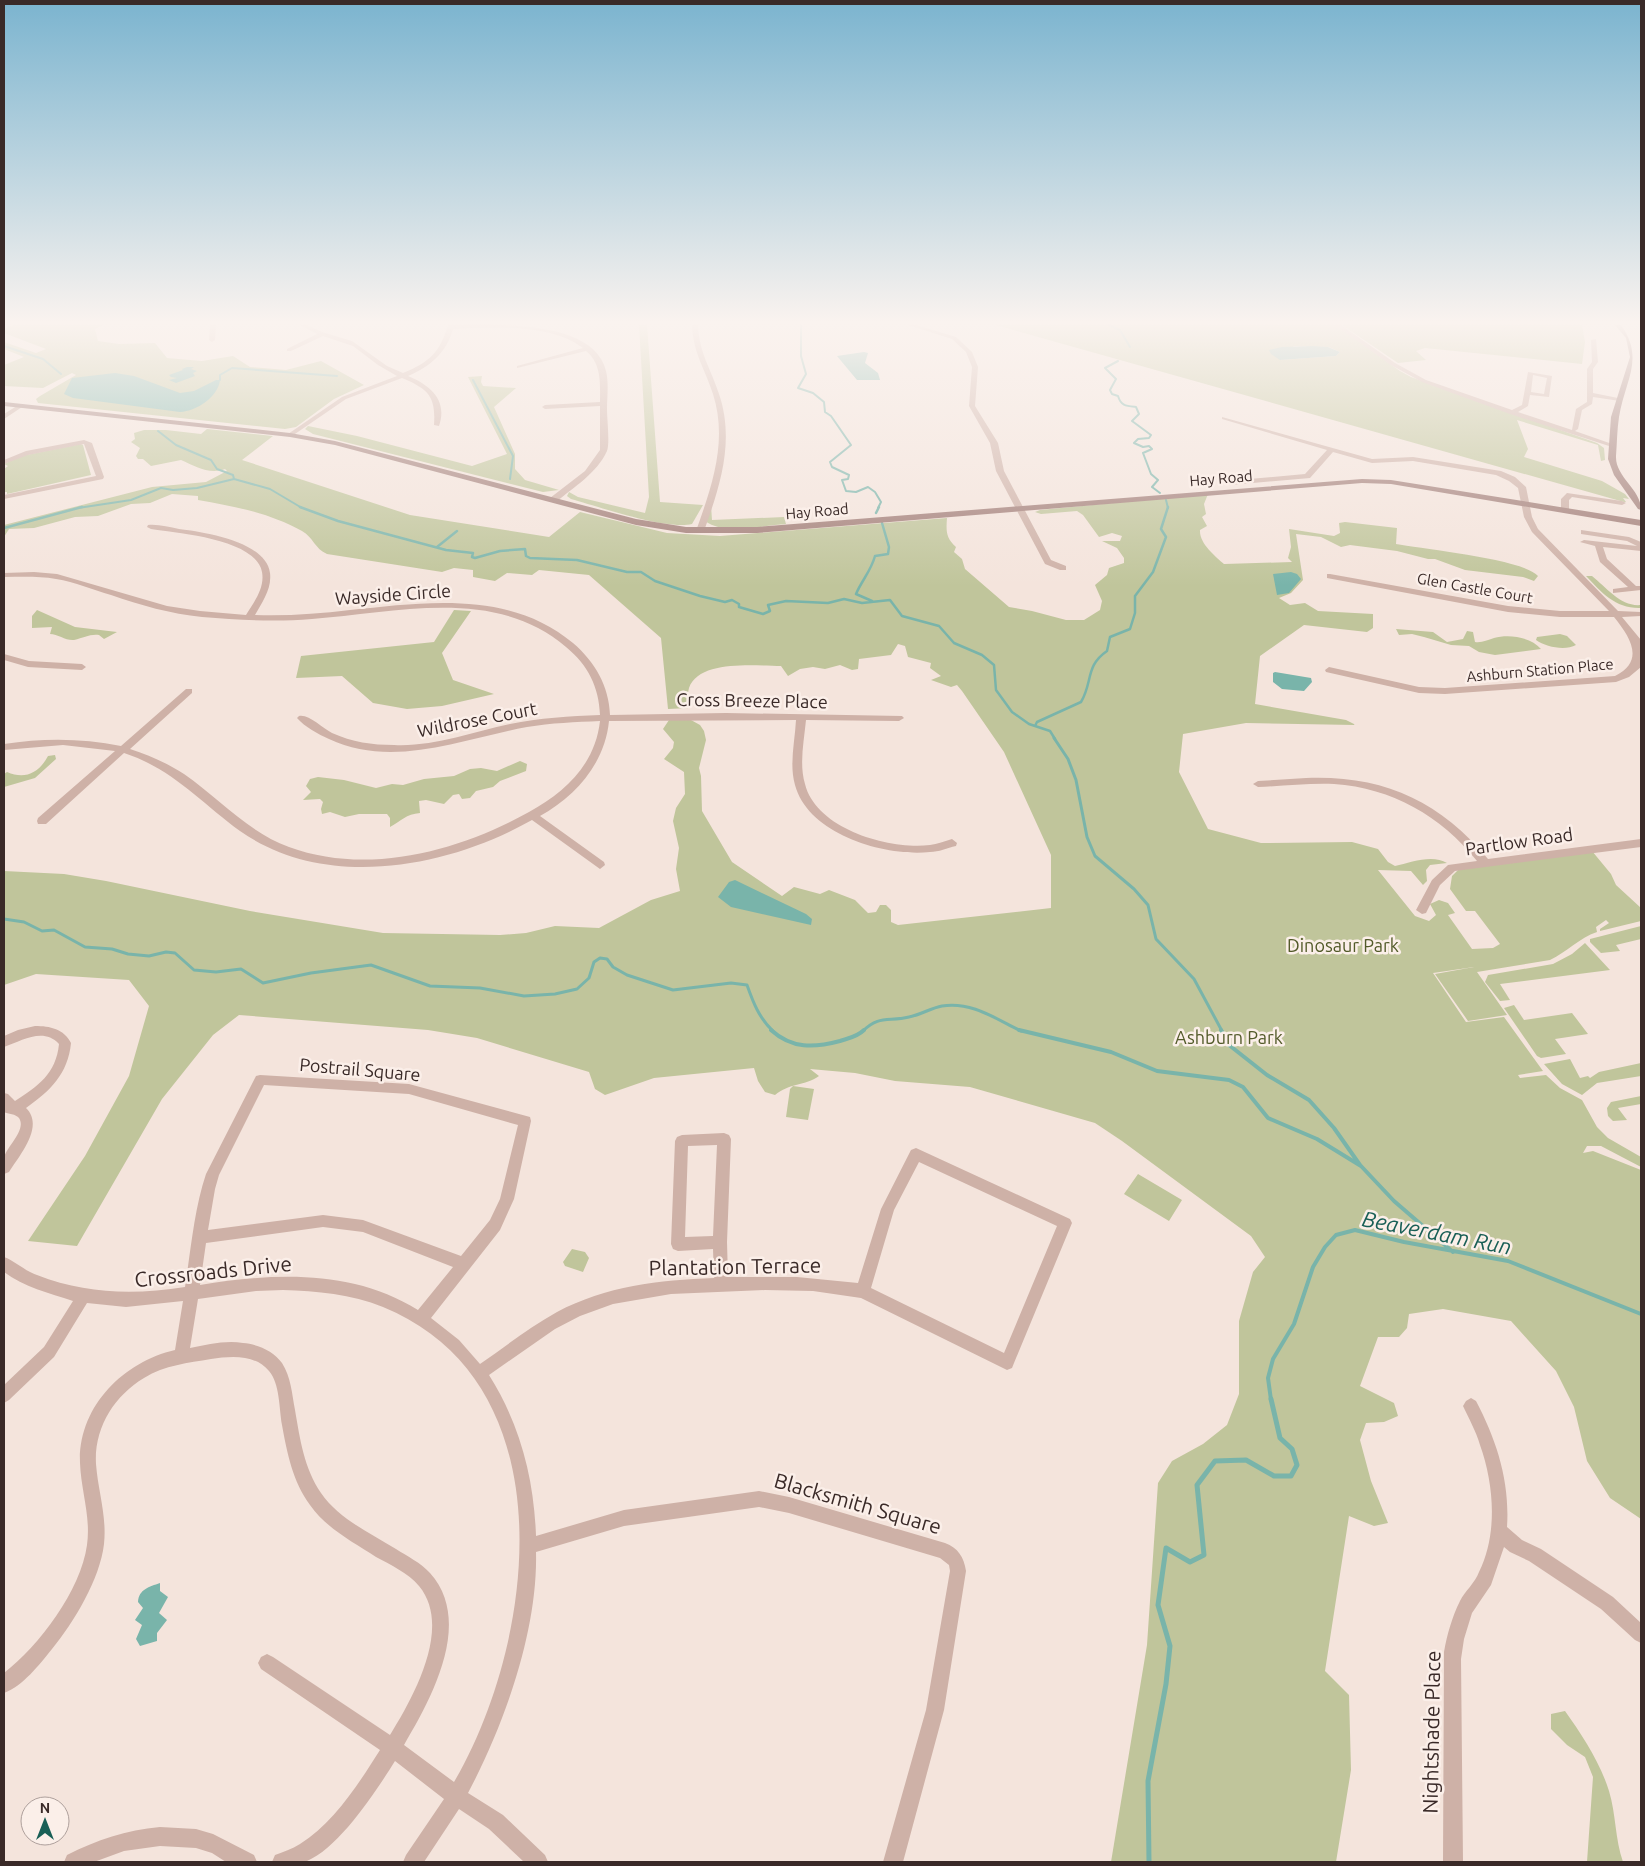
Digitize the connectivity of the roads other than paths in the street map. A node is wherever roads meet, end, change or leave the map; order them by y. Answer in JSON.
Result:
{"nodes":[{"id":1,"x":78,"y":412,"type":"edge"},
{"id":2,"x":323,"y":412,"type":"edge"},
{"id":3,"x":440,"y":412,"type":"edge"},
{"id":4,"x":604,"y":412,"type":"edge"},
{"id":5,"x":719,"y":412,"type":"edge"},
{"id":6,"x":976,"y":412,"type":"edge"},
{"id":7,"x":1578,"y":412,"type":"edge"},
{"id":8,"x":1616,"y":412,"type":"edge"},
{"id":9,"x":1512,"y":413,"type":"edge"},
{"id":10,"x":1224,"y":418,"type":"dead end"},
{"id":11,"x":437,"y":425,"type":"dead end"},
{"id":12,"x":1575,"y":429,"type":"dead end"},
{"id":13,"x":290,"y":435,"type":"junction"},
{"id":14,"x":1611,"y":446,"type":"junction"},
{"id":15,"x":1330,"y":451,"type":"junction"},
{"id":16,"x":4,"y":462,"type":"edge"},
{"id":17,"x":1230,"y":483,"type":"dead end"},
{"id":18,"x":4,"y":497,"type":"edge"},
{"id":19,"x":553,"y":500,"type":"junction"},
{"id":20,"x":1526,"y":504,"type":"junction"},
{"id":21,"x":1622,"y":504,"type":"dead end"},
{"id":22,"x":1641,"y":507,"type":"edge"},
{"id":23,"x":1020,"y":508,"type":"junction"},
{"id":24,"x":1565,"y":511,"type":"junction"},
{"id":25,"x":1641,"y":523,"type":"edge"},
{"id":26,"x":151,"y":527,"type":"dead end"},
{"id":27,"x":700,"y":531,"type":"junction"},
{"id":28,"x":1584,"y":532,"type":"dead end"},
{"id":29,"x":1584,"y":542,"type":"dead end"},
{"id":30,"x":1598,"y":544,"type":"junction"},
{"id":31,"x":1641,"y":545,"type":"edge"},
{"id":32,"x":1641,"y":549,"type":"edge"},
{"id":33,"x":1063,"y":568,"type":"dead end"},
{"id":34,"x":4,"y":575,"type":"edge"},
{"id":35,"x":1330,"y":576,"type":"dead end"},
{"id":36,"x":1638,"y":588,"type":"edge"},
{"id":37,"x":1616,"y":591,"type":"dead end"},
{"id":38,"x":1616,"y":614,"type":"junction"},
{"id":39,"x":1641,"y":614,"type":"edge"},
{"id":40,"x":249,"y":618,"type":"junction"},
{"id":41,"x":4,"y":657,"type":"edge"},
{"id":42,"x":82,"y":667,"type":"dead end"},
{"id":43,"x":1329,"y":670,"type":"dead end"},
{"id":44,"x":189,"y":691,"type":"dead end"},
{"id":45,"x":801,"y":717,"type":"junction"},
{"id":46,"x":302,"y":718,"type":"dead end"},
{"id":47,"x":899,"y":718,"type":"dead end"},
{"id":48,"x":605,"y":719,"type":"junction"},
{"id":49,"x":4,"y":747,"type":"edge"},
{"id":50,"x":121,"y":749,"type":"junction"},
{"id":51,"x":1258,"y":784,"type":"dead end"},
{"id":52,"x":532,"y":815,"type":"junction"},
{"id":53,"x":42,"y":821,"type":"dead end"},
{"id":54,"x":1641,"y":842,"type":"edge"},
{"id":55,"x":952,"y":843,"type":"dead end"},
{"id":56,"x":1486,"y":863,"type":"junction"},
{"id":57,"x":600,"y":865,"type":"dead end"},
{"id":58,"x":1422,"y":910,"type":"dead end"},
{"id":59,"x":4,"y":1042,"type":"edge"},
{"id":60,"x":4,"y":1098,"type":"edge"},
{"id":61,"x":9,"y":1108,"type":"edge"},
{"id":62,"x":4,"y":1168,"type":"edge"},
{"id":63,"x":199,"y":1238,"type":"junction"},
{"id":64,"x":720,"y":1242,"type":"junction"},
{"id":65,"x":4,"y":1264,"type":"edge"},
{"id":66,"x":464,"y":1264,"type":"junction"},
{"id":67,"x":721,"y":1284,"type":"junction"},
{"id":68,"x":863,"y":1291,"type":"junction"},
{"id":69,"x":190,"y":1295,"type":"junction"},
{"id":70,"x":82,"y":1297,"type":"junction"},
{"id":71,"x":421,"y":1318,"type":"junction"},
{"id":72,"x":181,"y":1357,"type":"junction"},
{"id":73,"x":480,"y":1373,"type":"junction"},
{"id":74,"x":4,"y":1395,"type":"edge"},
{"id":75,"x":1471,"y":1406,"type":"dead end"},
{"id":76,"x":1498,"y":1530,"type":"junction"},
{"id":77,"x":530,"y":1546,"type":"junction"},
{"id":78,"x":1641,"y":1634,"type":"edge"},
{"id":79,"x":267,"y":1663,"type":"dead end"},
{"id":80,"x":4,"y":1684,"type":"edge"},
{"id":81,"x":392,"y":1748,"type":"junction"},
{"id":82,"x":456,"y":1796,"type":"junction"},
{"id":83,"x":74,"y":1862,"type":"edge"},
{"id":84,"x":247,"y":1862,"type":"edge"},
{"id":85,"x":282,"y":1862,"type":"edge"},
{"id":86,"x":413,"y":1862,"type":"edge"},
{"id":87,"x":538,"y":1862,"type":"edge"},
{"id":88,"x":893,"y":1862,"type":"edge"},
{"id":89,"x":1453,"y":1862,"type":"edge"}],
"edges":[{"from":1,"to":13,"type":"street","name":"Hay Road"},
{"from":2,"to":13,"type":"street"},
{"from":3,"to":11,"type":"street"},
{"from":4,"to":19,"type":"street"},
{"from":5,"to":27,"type":"street"},
{"from":6,"to":23,"type":"street"},
{"from":7,"to":12,"type":"street"},
{"from":8,"to":14,"type":"street"},
{"from":9,"to":14,"type":"street"},
{"from":10,"to":15,"type":"street","name":"Ashburn Station Place"},
{"from":13,"to":19,"type":"street","name":"Hay Road"},
{"from":14,"to":22,"type":"street"},
{"from":15,"to":17,"type":"street"},
{"from":15,"to":20,"type":"street","name":"Ashburn Station Place"},
{"from":16,"to":18,"type":"street"},
{"from":19,"to":27,"type":"street","name":"Hay Road"},
{"from":20,"to":23,"type":"street","name":"Hay Road"},
{"from":20,"to":24,"type":"street","name":"Hay Road"},
{"from":20,"to":38,"type":"street","name":"Ashburn Station Place"},
{"from":21,"to":24,"type":"street"},
{"from":23,"to":27,"type":"street","name":"Hay Road"},
{"from":23,"to":33,"type":"street"},
{"from":24,"to":25,"type":"street","name":"Hay Road"},
{"from":26,"to":40,"type":"street"},
{"from":28,"to":31,"type":"street"},
{"from":29,"to":30,"type":"street"},
{"from":30,"to":32,"type":"street"},
{"from":30,"to":36,"type":"street"},
{"from":34,"to":40,"type":"street","name":"Wayside Circle"},
{"from":35,"to":38,"type":"street","name":"Glen Castle Court"},
{"from":36,"to":37,"type":"street"},
{"from":38,"to":39,"type":"street","name":"Glen Castle Court"},
{"from":38,"to":43,"type":"street","name":"Ashburn Station Place"},
{"from":40,"to":48,"type":"street","name":"Wayside Circle"},
{"from":41,"to":42,"type":"street"},
{"from":44,"to":50,"type":"street"},
{"from":45,"to":47,"type":"street","name":"Cross Breeze Place"},
{"from":45,"to":48,"type":"street","name":"Cross Breeze Place"},
{"from":45,"to":55,"type":"street"},
{"from":46,"to":48,"type":"street","name":"Wildrose Court"},
{"from":48,"to":52,"type":"street","name":"Wayside Circle"},
{"from":49,"to":50,"type":"street","name":"Wayside Circle"},
{"from":50,"to":52,"type":"street","name":"Wayside Circle"},
{"from":50,"to":53,"type":"street"},
{"from":51,"to":56,"type":"street"},
{"from":52,"to":57,"type":"street"},
{"from":54,"to":56,"type":"street","name":"Partlow Road"},
{"from":56,"to":58,"type":"street","name":"Partlow Road"},
{"from":59,"to":61,"type":"street"},
{"from":60,"to":61,"type":"street"},
{"from":61,"to":62,"type":"street"},
{"from":63,"to":66,"type":"street"},
{"from":63,"to":66,"type":"street","name":"Postrail Square"},
{"from":63,"to":69,"type":"street","name":"Postrail Square"},
{"from":64,"to":64,"type":"street"},
{"from":64,"to":67,"type":"street"},
{"from":65,"to":70,"type":"street","name":"Crossroads Drive"},
{"from":66,"to":71,"type":"street","name":"Postrail Square"},
{"from":67,"to":68,"type":"street","name":"Plantation Terrace"},
{"from":67,"to":73,"type":"street","name":"Plantation Terrace"},
{"from":68,"to":68,"type":"street","name":"Plantation Terrace"},
{"from":69,"to":70,"type":"street","name":"Crossroads Drive"},
{"from":69,"to":71,"type":"street","name":"Crossroads Drive"},
{"from":69,"to":72,"type":"street","name":"Postrail Square"},
{"from":70,"to":74,"type":"street"},
{"from":71,"to":73,"type":"street","name":"Crossroads Drive"},
{"from":72,"to":80,"type":"street"},
{"from":72,"to":81,"type":"street"},
{"from":73,"to":77,"type":"street","name":"Crossroads Drive"},
{"from":75,"to":76,"type":"street","name":"Nightshade Place"},
{"from":76,"to":78,"type":"street"},
{"from":76,"to":89,"type":"street","name":"Nightshade Place"},
{"from":77,"to":82,"type":"street","name":"Crossroads Drive"},
{"from":77,"to":88,"type":"street","name":"Blacksmith Square"},
{"from":79,"to":81,"type":"street"},
{"from":81,"to":82,"type":"street"},
{"from":81,"to":85,"type":"street"},
{"from":82,"to":86,"type":"street","name":"Crossroads Drive"},
{"from":82,"to":87,"type":"street"},
{"from":83,"to":84,"type":"street"}]}
